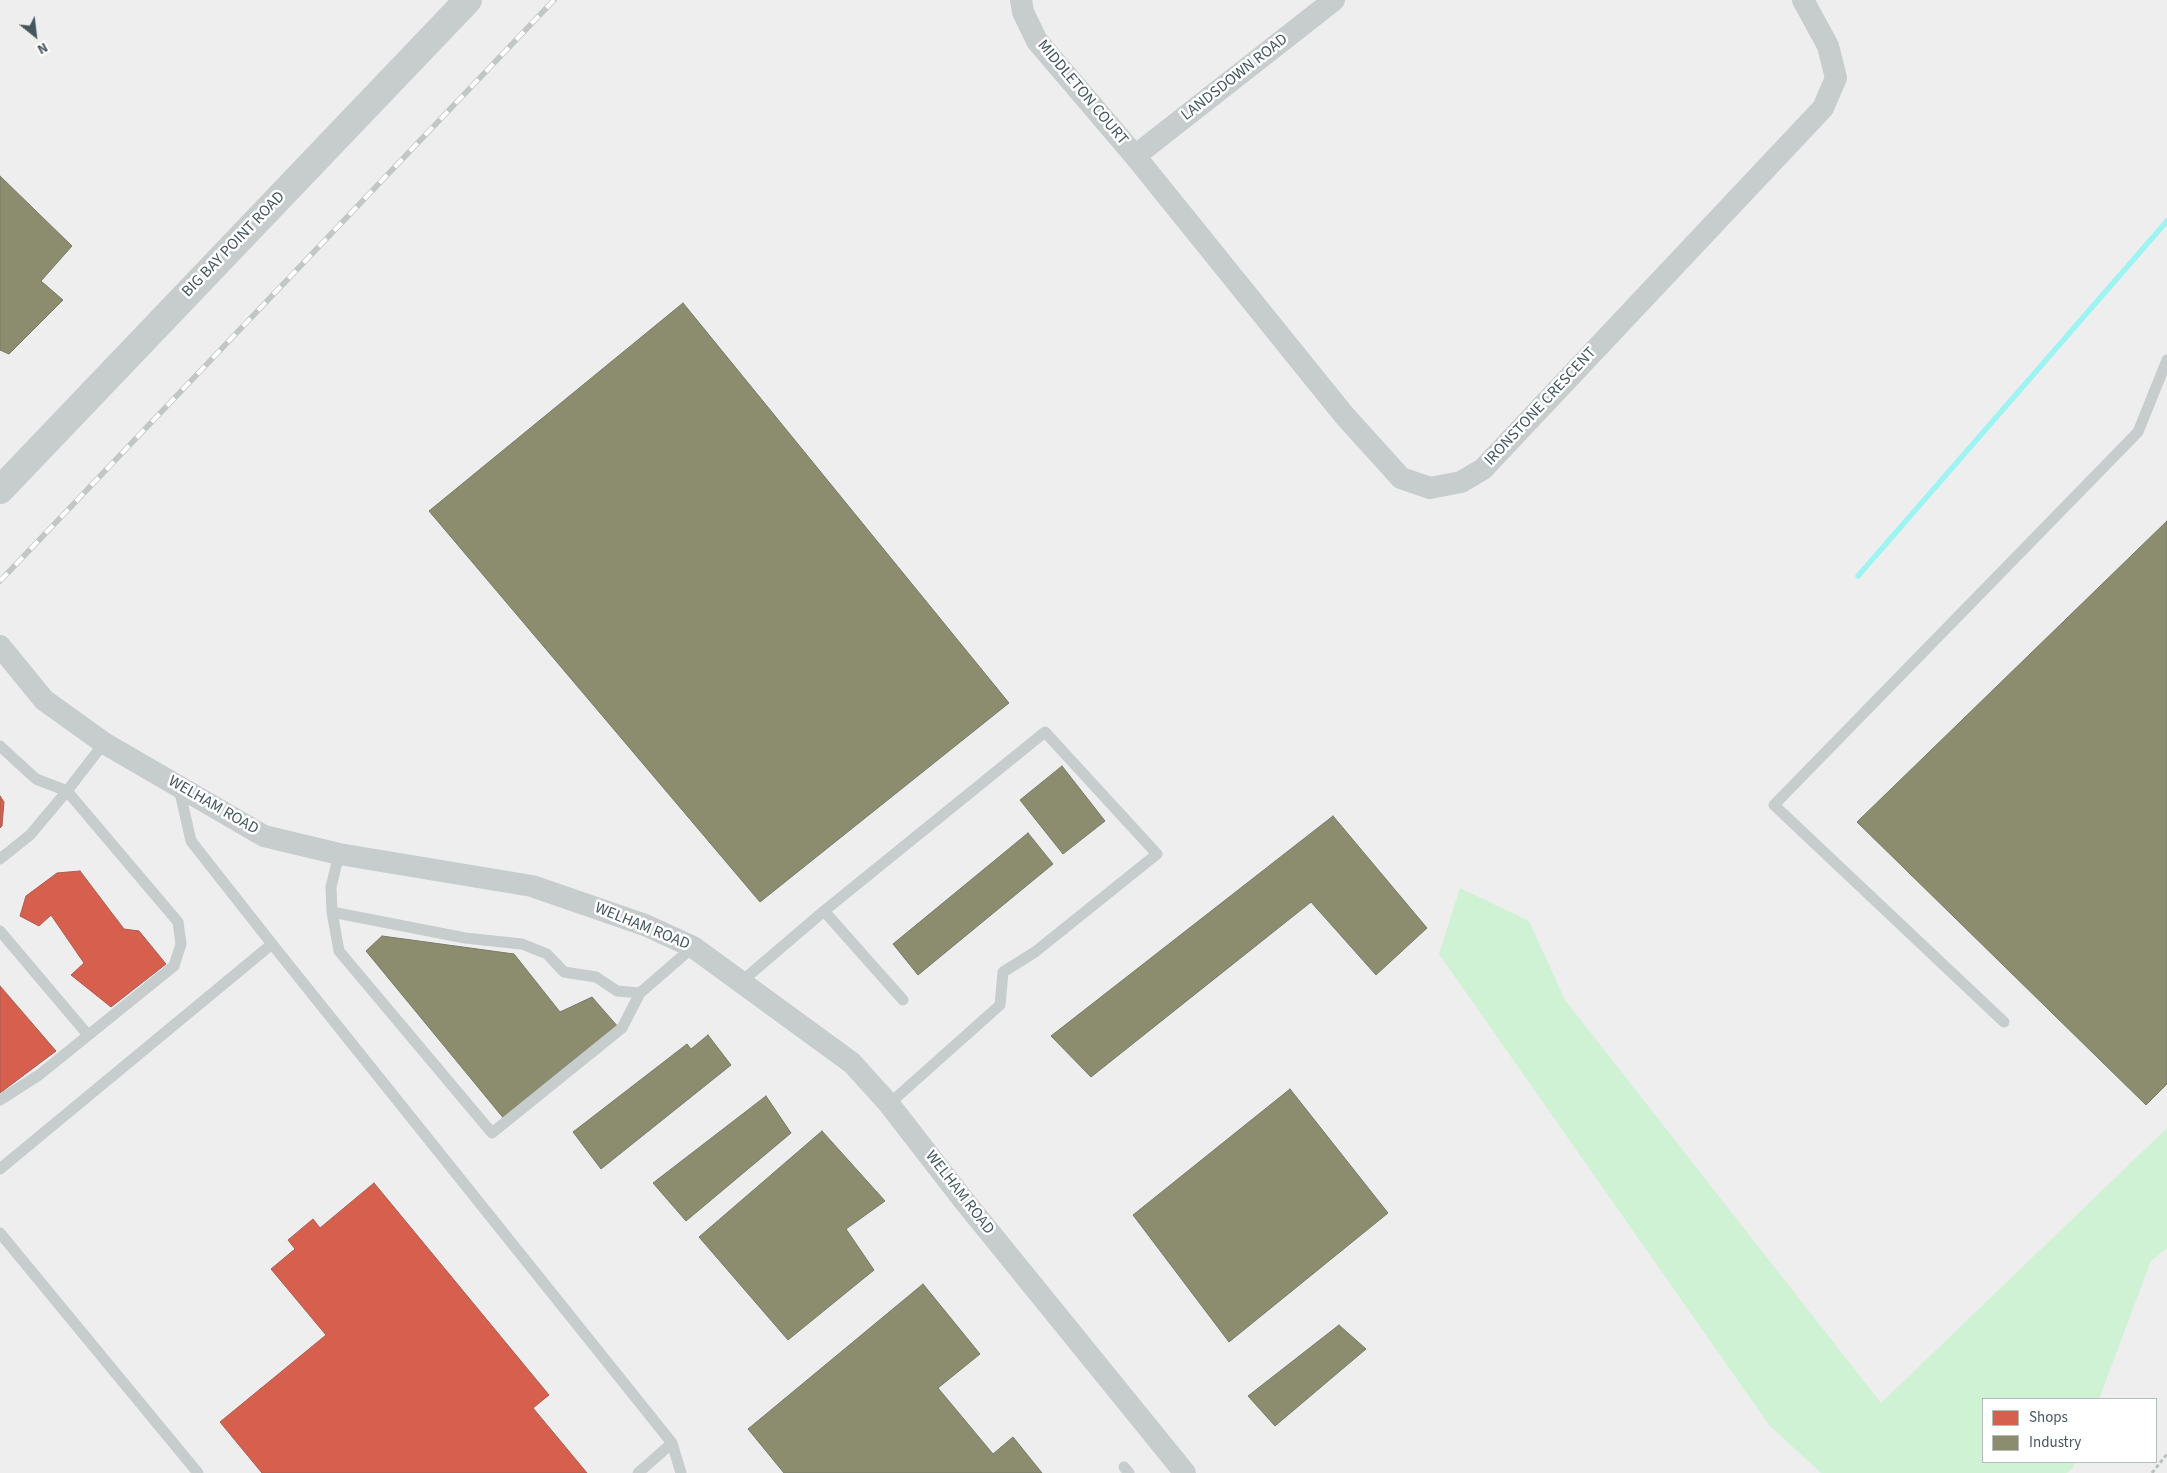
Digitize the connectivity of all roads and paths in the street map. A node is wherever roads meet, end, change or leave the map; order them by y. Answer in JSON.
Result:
{"nodes":[{"id":1,"x":468,"y":0,"type":"edge"},
{"id":2,"x":1021,"y":0,"type":"edge"},
{"id":3,"x":1334,"y":0,"type":"edge"},
{"id":4,"x":1803,"y":0,"type":"edge"},
{"id":5,"x":1136,"y":156,"type":"junction"},
{"id":6,"x":2167,"y":360,"type":"edge"},
{"id":7,"x":0,"y":490,"type":"edge"},
{"id":8,"x":0,"y":646,"type":"edge"},
{"id":9,"x":104,"y":743,"type":"junction"},
{"id":10,"x":0,"y":746,"type":"edge"},
{"id":11,"x":178,"y":786,"type":"junction"},
{"id":12,"x":67,"y":791,"type":"junction"},
{"id":13,"x":339,"y":854,"type":"junction"},
{"id":14,"x":0,"y":859,"type":"edge"},
{"id":15,"x":824,"y":911,"type":"junction"},
{"id":16,"x":332,"y":912,"type":"junction"},
{"id":17,"x":0,"y":931,"type":"edge"},
{"id":18,"x":272,"y":944,"type":"junction"},
{"id":19,"x":693,"y":947,"type":"junction"},
{"id":20,"x":742,"y":981,"type":"junction"},
{"id":21,"x":640,"y":993,"type":"junction"},
{"id":22,"x":903,"y":1000,"type":"dead end"},
{"id":23,"x":2004,"y":1022,"type":"dead end"},
{"id":24,"x":88,"y":1036,"type":"junction"},
{"id":25,"x":0,"y":1100,"type":"edge"},
{"id":26,"x":889,"y":1104,"type":"junction"},
{"id":27,"x":0,"y":1169,"type":"edge"},
{"id":28,"x":0,"y":1233,"type":"edge"},
{"id":29,"x":672,"y":1443,"type":"junction"},
{"id":30,"x":2167,"y":1454,"type":"edge"},
{"id":31,"x":198,"y":1473,"type":"edge"},
{"id":32,"x":638,"y":1473,"type":"edge"},
{"id":33,"x":681,"y":1473,"type":"edge"},
{"id":34,"x":1185,"y":1473,"type":"edge"},
{"id":35,"x":2152,"y":1473,"type":"edge"}],
"edges":[{"from":1,"to":7,"type":"street","name":"BIG BAY POINT ROAD"},
{"from":2,"to":5,"type":"street","name":"MIDDLETON COURT"},
{"from":3,"to":5,"type":"street","name":"LANDSDOWN ROAD"},
{"from":4,"to":5,"type":"street","name":"IRONSTONE CRESCENT"},
{"from":6,"to":23,"type":"lane"},
{"from":8,"to":9,"type":"street","name":"WELHAM ROAD"},
{"from":9,"to":11,"type":"street","name":"WELHAM ROAD"},
{"from":9,"to":12,"type":"lane"},
{"from":10,"to":12,"type":"lane"},
{"from":11,"to":13,"type":"street","name":"WELHAM ROAD"},
{"from":11,"to":18,"type":"lane"},
{"from":12,"to":14,"type":"lane"},
{"from":12,"to":24,"type":"lane"},
{"from":13,"to":16,"type":"lane"},
{"from":13,"to":19,"type":"street","name":"WELHAM ROAD"},
{"from":15,"to":20,"type":"lane"},
{"from":15,"to":22,"type":"lane"},
{"from":15,"to":26,"type":"lane"},
{"from":16,"to":21,"type":"lane"},
{"from":16,"to":21,"type":"lane"},
{"from":17,"to":24,"type":"lane"},
{"from":18,"to":27,"type":"lane"},
{"from":18,"to":29,"type":"lane"},
{"from":19,"to":20,"type":"street","name":"WELHAM ROAD"},
{"from":19,"to":21,"type":"lane"},
{"from":20,"to":26,"type":"street","name":"WELHAM ROAD"},
{"from":24,"to":25,"type":"lane"},
{"from":26,"to":34,"type":"street","name":"WELHAM ROAD"},
{"from":28,"to":31,"type":"lane"},
{"from":29,"to":32,"type":"lane"},
{"from":29,"to":33,"type":"lane"},
{"from":30,"to":35,"type":"path"}]}
